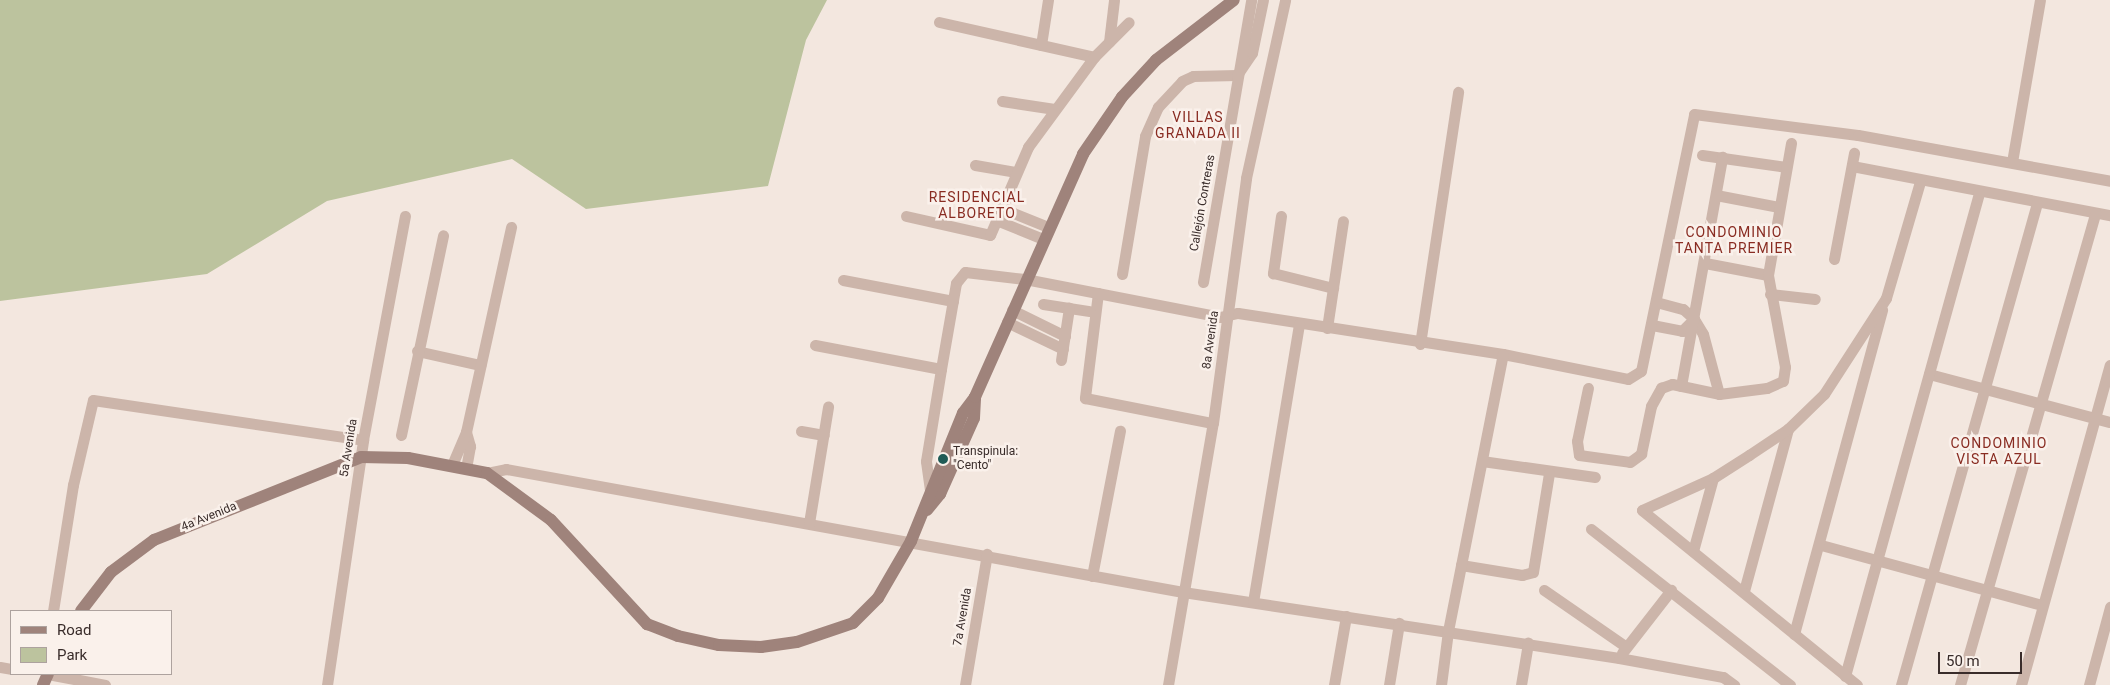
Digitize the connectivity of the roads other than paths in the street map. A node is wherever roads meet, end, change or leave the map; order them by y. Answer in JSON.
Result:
{"nodes":[{"id":1,"x":1048,"y":0,"type":"edge"},
{"id":2,"x":1114,"y":0,"type":"edge"},
{"id":3,"x":1234,"y":0,"type":"edge"},
{"id":4,"x":1250,"y":0,"type":"edge"},
{"id":5,"x":1264,"y":0,"type":"edge"},
{"id":6,"x":1285,"y":0,"type":"edge"},
{"id":7,"x":2040,"y":0,"type":"edge"},
{"id":8,"x":940,"y":22,"type":"dead end"},
{"id":9,"x":1129,"y":22,"type":"dead end"},
{"id":10,"x":1109,"y":42,"type":"junction"},
{"id":11,"x":1041,"y":45,"type":"junction"},
{"id":12,"x":1094,"y":57,"type":"junction"},
{"id":13,"x":1241,"y":70,"type":"junction"},
{"id":14,"x":1458,"y":92,"type":"dead end"},
{"id":15,"x":1002,"y":100,"type":"dead end"},
{"id":16,"x":1054,"y":109,"type":"junction"},
{"id":17,"x":1791,"y":143,"type":"dead end"},
{"id":18,"x":1854,"y":153,"type":"dead end"},
{"id":19,"x":1702,"y":155,"type":"dead end"},
{"id":20,"x":1722,"y":157,"type":"junction"},
{"id":21,"x":2012,"y":162,"type":"junction"},
{"id":22,"x":975,"y":165,"type":"dead end"},
{"id":23,"x":1852,"y":166,"type":"junction"},
{"id":24,"x":1786,"y":167,"type":"junction"},
{"id":25,"x":1016,"y":172,"type":"junction"},
{"id":26,"x":2110,"y":181,"type":"edge"},
{"id":27,"x":1920,"y":182,"type":"junction"},
{"id":28,"x":1979,"y":193,"type":"junction"},
{"id":29,"x":1716,"y":194,"type":"junction"},
{"id":30,"x":2036,"y":203,"type":"junction"},
{"id":31,"x":1779,"y":207,"type":"junction"},
{"id":32,"x":1001,"y":208,"type":"junction"},
{"id":33,"x":2095,"y":212,"type":"junction"},
{"id":34,"x":2110,"y":215,"type":"edge"},
{"id":35,"x":405,"y":216,"type":"dead end"},
{"id":36,"x":906,"y":216,"type":"dead end"},
{"id":37,"x":1281,"y":216,"type":"dead end"},
{"id":38,"x":996,"y":220,"type":"junction"},
{"id":39,"x":1343,"y":221,"type":"dead end"},
{"id":40,"x":511,"y":227,"type":"dead end"},
{"id":41,"x":1046,"y":233,"type":"junction"},
{"id":42,"x":443,"y":234,"type":"dead end"},
{"id":43,"x":1834,"y":259,"type":"dead end"},
{"id":44,"x":1705,"y":263,"type":"junction"},
{"id":45,"x":1122,"y":274,"type":"dead end"},
{"id":46,"x":1768,"y":275,"type":"junction"},
{"id":47,"x":1025,"y":279,"type":"junction"},
{"id":48,"x":843,"y":280,"type":"dead end"},
{"id":49,"x":1203,"y":282,"type":"dead end"},
{"id":50,"x":1333,"y":288,"type":"junction"},
{"id":51,"x":1098,"y":293,"type":"junction"},
{"id":52,"x":1770,"y":294,"type":"junction"},
{"id":53,"x":1886,"y":298,"type":"junction"},
{"id":54,"x":1815,"y":299,"type":"dead end"},
{"id":55,"x":953,"y":301,"type":"junction"},
{"id":56,"x":1656,"y":302,"type":"junction"},
{"id":57,"x":1043,"y":304,"type":"dead end"},
{"id":58,"x":1069,"y":308,"type":"junction"},
{"id":59,"x":1089,"y":311,"type":"dead end"},
{"id":60,"x":1229,"y":315,"type":"junction"},
{"id":61,"x":1009,"y":316,"type":"junction"},
{"id":62,"x":1694,"y":320,"type":"junction"},
{"id":63,"x":1299,"y":324,"type":"junction"},
{"id":64,"x":1652,"y":325,"type":"junction"},
{"id":65,"x":1327,"y":328,"type":"junction"},
{"id":66,"x":1065,"y":336,"type":"junction"},
{"id":67,"x":1420,"y":344,"type":"junction"},
{"id":68,"x":815,"y":345,"type":"dead end"},
{"id":69,"x":417,"y":351,"type":"junction"},
{"id":70,"x":1503,"y":354,"type":"junction"},
{"id":71,"x":480,"y":365,"type":"junction"},
{"id":72,"x":2110,"y":366,"type":"edge"},
{"id":73,"x":941,"y":368,"type":"junction"},
{"id":74,"x":1929,"y":374,"type":"junction"},
{"id":75,"x":1681,"y":386,"type":"junction"},
{"id":76,"x":1588,"y":388,"type":"dead end"},
{"id":77,"x":1985,"y":388,"type":"junction"},
{"id":78,"x":1719,"y":394,"type":"junction"},
{"id":79,"x":975,"y":397,"type":"junction"},
{"id":80,"x":2040,"y":403,"type":"junction"},
{"id":81,"x":828,"y":407,"type":"dead end"},
{"id":82,"x":2094,"y":418,"type":"junction"},
{"id":83,"x":2110,"y":422,"type":"edge"},
{"id":84,"x":1213,"y":423,"type":"junction"},
{"id":85,"x":1788,"y":429,"type":"junction"},
{"id":86,"x":800,"y":431,"type":"dead end"},
{"id":87,"x":1120,"y":431,"type":"dead end"},
{"id":88,"x":466,"y":432,"type":"junction"},
{"id":89,"x":824,"y":435,"type":"junction"},
{"id":90,"x":401,"y":436,"type":"dead end"},
{"id":91,"x":363,"y":440,"type":"junction"},
{"id":92,"x":361,"y":457,"type":"junction"},
{"id":93,"x":1482,"y":461,"type":"junction"},
{"id":94,"x":452,"y":465,"type":"junction"},
{"id":95,"x":466,"y":468,"type":"junction"},
{"id":96,"x":486,"y":473,"type":"junction"},
{"id":97,"x":1549,"y":473,"type":"junction"},
{"id":98,"x":1595,"y":477,"type":"dead end"},
{"id":99,"x":1713,"y":478,"type":"junction"},
{"id":100,"x":930,"y":490,"type":"junction"},
{"id":101,"x":924,"y":515,"type":"junction"},
{"id":102,"x":809,"y":523,"type":"junction"},
{"id":103,"x":1591,"y":529,"type":"dead end"},
{"id":104,"x":911,"y":541,"type":"junction"},
{"id":105,"x":1821,"y":545,"type":"junction"},
{"id":106,"x":1693,"y":551,"type":"junction"},
{"id":107,"x":987,"y":554,"type":"junction"},
{"id":108,"x":1878,"y":561,"type":"junction"},
{"id":109,"x":1461,"y":565,"type":"junction"},
{"id":110,"x":1932,"y":575,"type":"junction"},
{"id":111,"x":1092,"y":576,"type":"junction"},
{"id":112,"x":1544,"y":590,"type":"dead end"},
{"id":113,"x":1671,"y":590,"type":"junction"},
{"id":114,"x":1987,"y":590,"type":"junction"},
{"id":115,"x":1744,"y":591,"type":"junction"},
{"id":116,"x":1183,"y":592,"type":"junction"},
{"id":117,"x":1253,"y":602,"type":"junction"},
{"id":118,"x":2042,"y":605,"type":"junction"},
{"id":119,"x":2110,"y":607,"type":"edge"},
{"id":120,"x":53,"y":610,"type":"edge"},
{"id":121,"x":82,"y":610,"type":"edge"},
{"id":122,"x":1346,"y":616,"type":"junction"},
{"id":123,"x":1399,"y":624,"type":"junction"},
{"id":124,"x":1448,"y":631,"type":"junction"},
{"id":125,"x":1794,"y":634,"type":"junction"},
{"id":126,"x":1528,"y":642,"type":"junction"},
{"id":127,"x":1625,"y":646,"type":"junction"},
{"id":128,"x":1619,"y":658,"type":"junction"},
{"id":129,"x":50,"y":676,"type":"edge"},
{"id":130,"x":1845,"y":676,"type":"junction"},
{"id":131,"x":43,"y":685,"type":"edge"},
{"id":132,"x":105,"y":685,"type":"edge"},
{"id":133,"x":327,"y":685,"type":"edge"},
{"id":134,"x":965,"y":685,"type":"edge"},
{"id":135,"x":1168,"y":685,"type":"edge"},
{"id":136,"x":1334,"y":685,"type":"edge"},
{"id":137,"x":1389,"y":685,"type":"edge"},
{"id":138,"x":1441,"y":685,"type":"edge"},
{"id":139,"x":1521,"y":685,"type":"edge"},
{"id":140,"x":1734,"y":685,"type":"edge"},
{"id":141,"x":1790,"y":685,"type":"edge"},
{"id":142,"x":1857,"y":685,"type":"edge"},
{"id":143,"x":1901,"y":685,"type":"edge"},
{"id":144,"x":1960,"y":685,"type":"edge"},
{"id":145,"x":2021,"y":685,"type":"edge"},
{"id":146,"x":2089,"y":685,"type":"edge"}],
"edges":[{"from":1,"to":11,"type":"street"},
{"from":2,"to":10,"type":"street"},
{"from":3,"to":41,"type":"main road"},
{"from":4,"to":13,"type":"street","name":"Callejón Contreras"},
{"from":5,"to":13,"type":"street","name":"Callejón Contreras"},
{"from":6,"to":60,"type":"street","name":"8a Avenida"},
{"from":7,"to":21,"type":"street"},
{"from":8,"to":11,"type":"street"},
{"from":9,"to":10,"type":"street"},
{"from":10,"to":12,"type":"street"},
{"from":11,"to":12,"type":"street"},
{"from":12,"to":16,"type":"street"},
{"from":13,"to":45,"type":"street"},
{"from":13,"to":49,"type":"street","name":"Callejón Contreras"},
{"from":14,"to":67,"type":"street"},
{"from":15,"to":16,"type":"street"},
{"from":16,"to":25,"type":"street"},
{"from":17,"to":24,"type":"street"},
{"from":18,"to":23,"type":"street"},
{"from":19,"to":20,"type":"street"},
{"from":20,"to":24,"type":"street"},
{"from":20,"to":29,"type":"street"},
{"from":21,"to":26,"type":"street"},
{"from":21,"to":56,"type":"street"},
{"from":22,"to":25,"type":"street"},
{"from":23,"to":27,"type":"street"},
{"from":23,"to":43,"type":"street"},
{"from":24,"to":31,"type":"street"},
{"from":25,"to":32,"type":"street"},
{"from":27,"to":28,"type":"street"},
{"from":27,"to":53,"type":"street"},
{"from":28,"to":30,"type":"street"},
{"from":28,"to":74,"type":"street"},
{"from":29,"to":31,"type":"street"},
{"from":29,"to":44,"type":"street"},
{"from":30,"to":33,"type":"street"},
{"from":30,"to":77,"type":"street"},
{"from":31,"to":46,"type":"street"},
{"from":32,"to":38,"type":"street"},
{"from":32,"to":41,"type":"street"},
{"from":33,"to":34,"type":"street"},
{"from":33,"to":80,"type":"street"},
{"from":35,"to":91,"type":"street","name":"5a Avenida"},
{"from":36,"to":38,"type":"street"},
{"from":37,"to":50,"type":"street"},
{"from":38,"to":41,"type":"street"},
{"from":39,"to":50,"type":"street"},
{"from":40,"to":71,"type":"street"},
{"from":41,"to":47,"type":"main road"},
{"from":42,"to":69,"type":"street"},
{"from":44,"to":46,"type":"street"},
{"from":44,"to":62,"type":"street"},
{"from":46,"to":52,"type":"street"},
{"from":47,"to":51,"type":"street"},
{"from":47,"to":55,"type":"street"},
{"from":47,"to":61,"type":"main road"},
{"from":48,"to":55,"type":"street"},
{"from":50,"to":65,"type":"street"},
{"from":51,"to":60,"type":"street"},
{"from":51,"to":84,"type":"street"},
{"from":52,"to":54,"type":"street"},
{"from":52,"to":78,"type":"street"},
{"from":53,"to":85,"type":"street"},
{"from":53,"to":105,"type":"street"},
{"from":55,"to":73,"type":"street"},
{"from":56,"to":62,"type":"street"},
{"from":56,"to":64,"type":"street"},
{"from":57,"to":58,"type":"street"},
{"from":58,"to":59,"type":"street"},
{"from":58,"to":66,"type":"street"},
{"from":60,"to":63,"type":"street"},
{"from":60,"to":84,"type":"street","name":"8a Avenida"},
{"from":61,"to":66,"type":"street"},
{"from":61,"to":66,"type":"street"},
{"from":61,"to":79,"type":"main road"},
{"from":62,"to":64,"type":"street"},
{"from":62,"to":75,"type":"street"},
{"from":62,"to":78,"type":"street"},
{"from":63,"to":65,"type":"street"},
{"from":63,"to":117,"type":"street"},
{"from":64,"to":70,"type":"street"},
{"from":65,"to":67,"type":"street"},
{"from":67,"to":70,"type":"street"},
{"from":68,"to":73,"type":"street"},
{"from":69,"to":71,"type":"street"},
{"from":69,"to":90,"type":"street"},
{"from":70,"to":93,"type":"street"},
{"from":71,"to":88,"type":"street"},
{"from":72,"to":82,"type":"street"},
{"from":73,"to":100,"type":"street"},
{"from":74,"to":77,"type":"street"},
{"from":74,"to":108,"type":"street"},
{"from":75,"to":76,"type":"street"},
{"from":75,"to":78,"type":"street"},
{"from":77,"to":80,"type":"street"},
{"from":77,"to":110,"type":"street"},
{"from":79,"to":100,"type":"main road"},
{"from":79,"to":101,"type":"main road"},
{"from":80,"to":82,"type":"street"},
{"from":80,"to":114,"type":"street"},
{"from":81,"to":89,"type":"street"},
{"from":82,"to":83,"type":"street"},
{"from":82,"to":118,"type":"street"},
{"from":84,"to":116,"type":"street","name":"8a Avenida"},
{"from":85,"to":99,"type":"street"},
{"from":85,"to":115,"type":"street"},
{"from":86,"to":89,"type":"street"},
{"from":87,"to":111,"type":"street"},
{"from":88,"to":94,"type":"street"},
{"from":88,"to":95,"type":"street"},
{"from":89,"to":102,"type":"street"},
{"from":91,"to":92,"type":"street","name":"5a Avenida"},
{"from":91,"to":120,"type":"street"},
{"from":92,"to":94,"type":"main road"},
{"from":92,"to":121,"type":"main road","name":"4a Avenida"},
{"from":92,"to":133,"type":"street","name":"5a Avenida"},
{"from":93,"to":97,"type":"street"},
{"from":93,"to":109,"type":"street"},
{"from":94,"to":95,"type":"main road"},
{"from":95,"to":96,"type":"main road"},
{"from":96,"to":102,"type":"street"},
{"from":96,"to":104,"type":"main road"},
{"from":97,"to":98,"type":"street"},
{"from":97,"to":109,"type":"street"},
{"from":99,"to":106,"type":"street"},
{"from":99,"to":106,"type":"street"},
{"from":100,"to":101,"type":"main road"},
{"from":101,"to":104,"type":"main road"},
{"from":102,"to":104,"type":"street"},
{"from":103,"to":113,"type":"street"},
{"from":104,"to":107,"type":"street"},
{"from":105,"to":108,"type":"street"},
{"from":105,"to":125,"type":"street"},
{"from":106,"to":115,"type":"street"},
{"from":107,"to":111,"type":"street"},
{"from":107,"to":134,"type":"street","name":"7a Avenida"},
{"from":108,"to":110,"type":"street"},
{"from":108,"to":130,"type":"street"},
{"from":109,"to":124,"type":"street"},
{"from":110,"to":114,"type":"street"},
{"from":110,"to":143,"type":"street"},
{"from":111,"to":116,"type":"street"},
{"from":112,"to":127,"type":"street"},
{"from":113,"to":127,"type":"street"},
{"from":113,"to":141,"type":"street"},
{"from":114,"to":118,"type":"street"},
{"from":114,"to":144,"type":"street"},
{"from":115,"to":125,"type":"street"},
{"from":116,"to":117,"type":"street"},
{"from":116,"to":135,"type":"street","name":"8a Avenida"},
{"from":117,"to":122,"type":"street"},
{"from":118,"to":145,"type":"street"},
{"from":119,"to":146,"type":"street"},
{"from":122,"to":123,"type":"street"},
{"from":122,"to":136,"type":"street"},
{"from":123,"to":124,"type":"street"},
{"from":123,"to":137,"type":"street"},
{"from":124,"to":126,"type":"street"},
{"from":124,"to":138,"type":"street"},
{"from":125,"to":130,"type":"street"},
{"from":126,"to":128,"type":"street"},
{"from":126,"to":139,"type":"street"},
{"from":127,"to":128,"type":"street"},
{"from":128,"to":140,"type":"street"},
{"from":129,"to":131,"type":"main road"},
{"from":129,"to":132,"type":"street"},
{"from":130,"to":142,"type":"street"}]}
